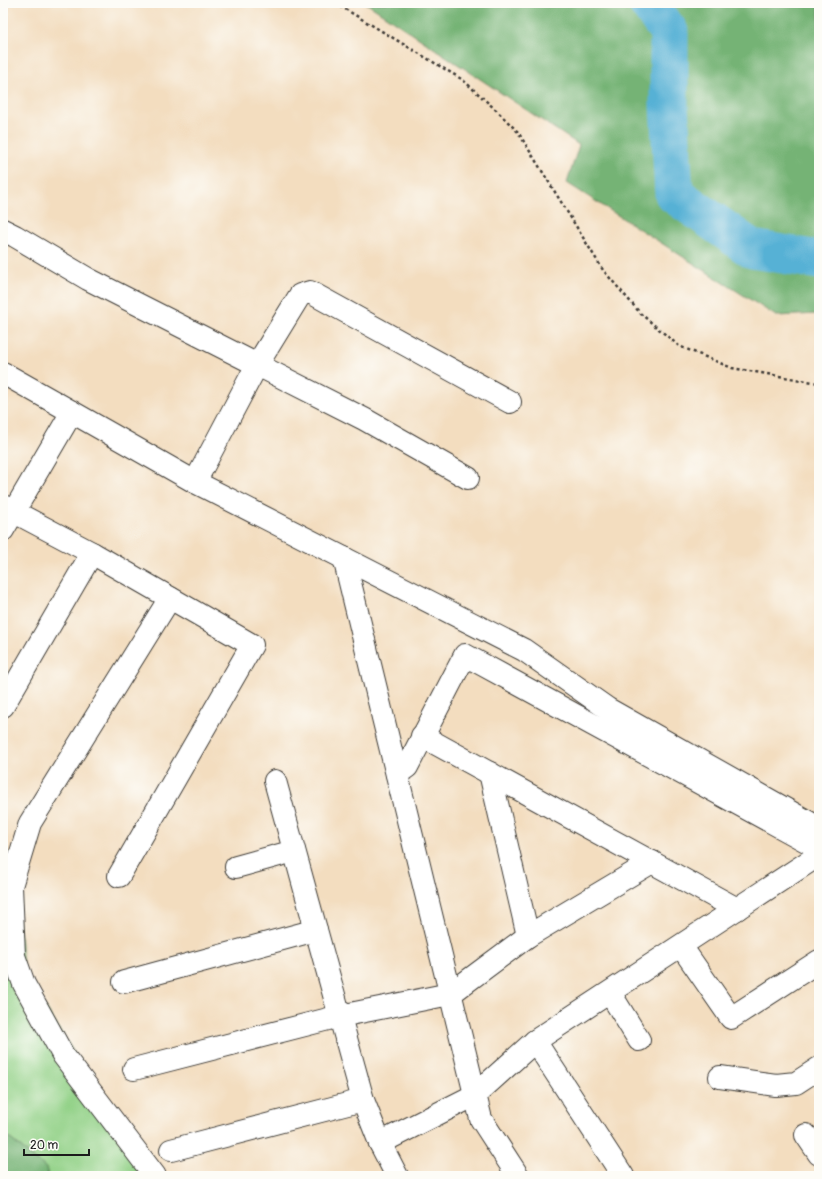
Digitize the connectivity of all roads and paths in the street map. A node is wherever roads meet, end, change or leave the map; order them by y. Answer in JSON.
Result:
{"nodes":[{"id":1,"x":46,"y":3,"type":"edge"},
{"id":2,"x":69,"y":3,"type":"edge"},
{"id":3,"x":334,"y":3,"type":"edge"},
{"id":4,"x":3,"y":230,"type":"edge"},
{"id":5,"x":257,"y":365,"type":"junction"},
{"id":6,"x":3,"y":373,"type":"edge"},
{"id":7,"x":819,"y":384,"type":"edge"},
{"id":8,"x":510,"y":402,"type":"dead end"},
{"id":9,"x":72,"y":412,"type":"junction"},
{"id":10,"x":468,"y":478,"type":"dead end"},
{"id":11,"x":195,"y":482,"type":"junction"},
{"id":12,"x":7,"y":516,"type":"edge"},
{"id":13,"x":92,"y":553,"type":"junction"},
{"id":14,"x":344,"y":558,"type":"junction"},
{"id":15,"x":170,"y":598,"type":"junction"},
{"id":16,"x":3,"y":706,"type":"edge"},
{"id":17,"x":422,"y":736,"type":"junction"},
{"id":18,"x":490,"y":773,"type":"junction"},
{"id":19,"x":396,"y":774,"type":"junction"},
{"id":20,"x":274,"y":781,"type":"dead end"},
{"id":21,"x":819,"y":828,"type":"edge"},
{"id":22,"x":819,"y":848,"type":"edge"},
{"id":23,"x":294,"y":851,"type":"junction"},
{"id":24,"x":819,"y":855,"type":"edge"},
{"id":25,"x":652,"y":862,"type":"junction"},
{"id":26,"x":236,"y":867,"type":"dead end"},
{"id":27,"x":119,"y":876,"type":"dead end"},
{"id":28,"x":737,"y":909,"type":"junction"},
{"id":29,"x":316,"y":930,"type":"junction"},
{"id":30,"x":528,"y":936,"type":"junction"},
{"id":31,"x":681,"y":946,"type":"junction"},
{"id":32,"x":819,"y":961,"type":"edge"},
{"id":33,"x":124,"y":982,"type":"dead end"},
{"id":34,"x":610,"y":993,"type":"junction"},
{"id":35,"x":450,"y":994,"type":"junction"},
{"id":36,"x":340,"y":1016,"type":"junction"},
{"id":37,"x":639,"y":1040,"type":"dead end"},
{"id":38,"x":535,"y":1041,"type":"junction"},
{"id":39,"x":819,"y":1068,"type":"edge"},
{"id":40,"x":134,"y":1070,"type":"dead end"},
{"id":41,"x":720,"y":1077,"type":"dead end"},
{"id":42,"x":475,"y":1095,"type":"junction"},
{"id":43,"x":363,"y":1100,"type":"junction"},
{"id":44,"x":806,"y":1135,"type":"dead end"},
{"id":45,"x":380,"y":1143,"type":"junction"},
{"id":46,"x":171,"y":1150,"type":"dead end"},
{"id":47,"x":819,"y":1154,"type":"edge"},
{"id":48,"x":155,"y":1176,"type":"edge"},
{"id":49,"x":397,"y":1176,"type":"edge"},
{"id":50,"x":518,"y":1176,"type":"edge"},
{"id":51,"x":623,"y":1176,"type":"edge"}],
"edges":[{"from":1,"to":2,"type":"path"},
{"from":3,"to":7,"type":"path"},
{"from":4,"to":5,"type":"street"},
{"from":5,"to":8,"type":"street"},
{"from":5,"to":10,"type":"street"},
{"from":5,"to":11,"type":"street"},
{"from":6,"to":9,"type":"street"},
{"from":9,"to":11,"type":"street"},
{"from":9,"to":12,"type":"street"},
{"from":11,"to":14,"type":"street"},
{"from":12,"to":13,"type":"street"},
{"from":13,"to":15,"type":"street"},
{"from":13,"to":16,"type":"street"},
{"from":14,"to":19,"type":"street"},
{"from":14,"to":21,"type":"street"},
{"from":15,"to":27,"type":"street"},
{"from":15,"to":48,"type":"street"},
{"from":17,"to":18,"type":"street"},
{"from":17,"to":19,"type":"street"},
{"from":17,"to":22,"type":"street"},
{"from":18,"to":25,"type":"street"},
{"from":18,"to":30,"type":"street"},
{"from":19,"to":35,"type":"street"},
{"from":20,"to":23,"type":"street"},
{"from":23,"to":26,"type":"street"},
{"from":23,"to":29,"type":"street"},
{"from":24,"to":28,"type":"street"},
{"from":25,"to":28,"type":"street"},
{"from":25,"to":30,"type":"street"},
{"from":28,"to":31,"type":"street"},
{"from":29,"to":33,"type":"street"},
{"from":29,"to":36,"type":"street"},
{"from":30,"to":35,"type":"street"},
{"from":31,"to":32,"type":"street"},
{"from":31,"to":34,"type":"street"},
{"from":34,"to":37,"type":"street"},
{"from":34,"to":38,"type":"street"},
{"from":35,"to":36,"type":"street"},
{"from":35,"to":42,"type":"street"},
{"from":36,"to":40,"type":"street"},
{"from":36,"to":43,"type":"street"},
{"from":38,"to":42,"type":"street"},
{"from":38,"to":51,"type":"street"},
{"from":39,"to":41,"type":"street"},
{"from":42,"to":45,"type":"street"},
{"from":42,"to":50,"type":"street"},
{"from":43,"to":45,"type":"street"},
{"from":43,"to":46,"type":"street"},
{"from":44,"to":47,"type":"street"},
{"from":45,"to":49,"type":"street"}]}
